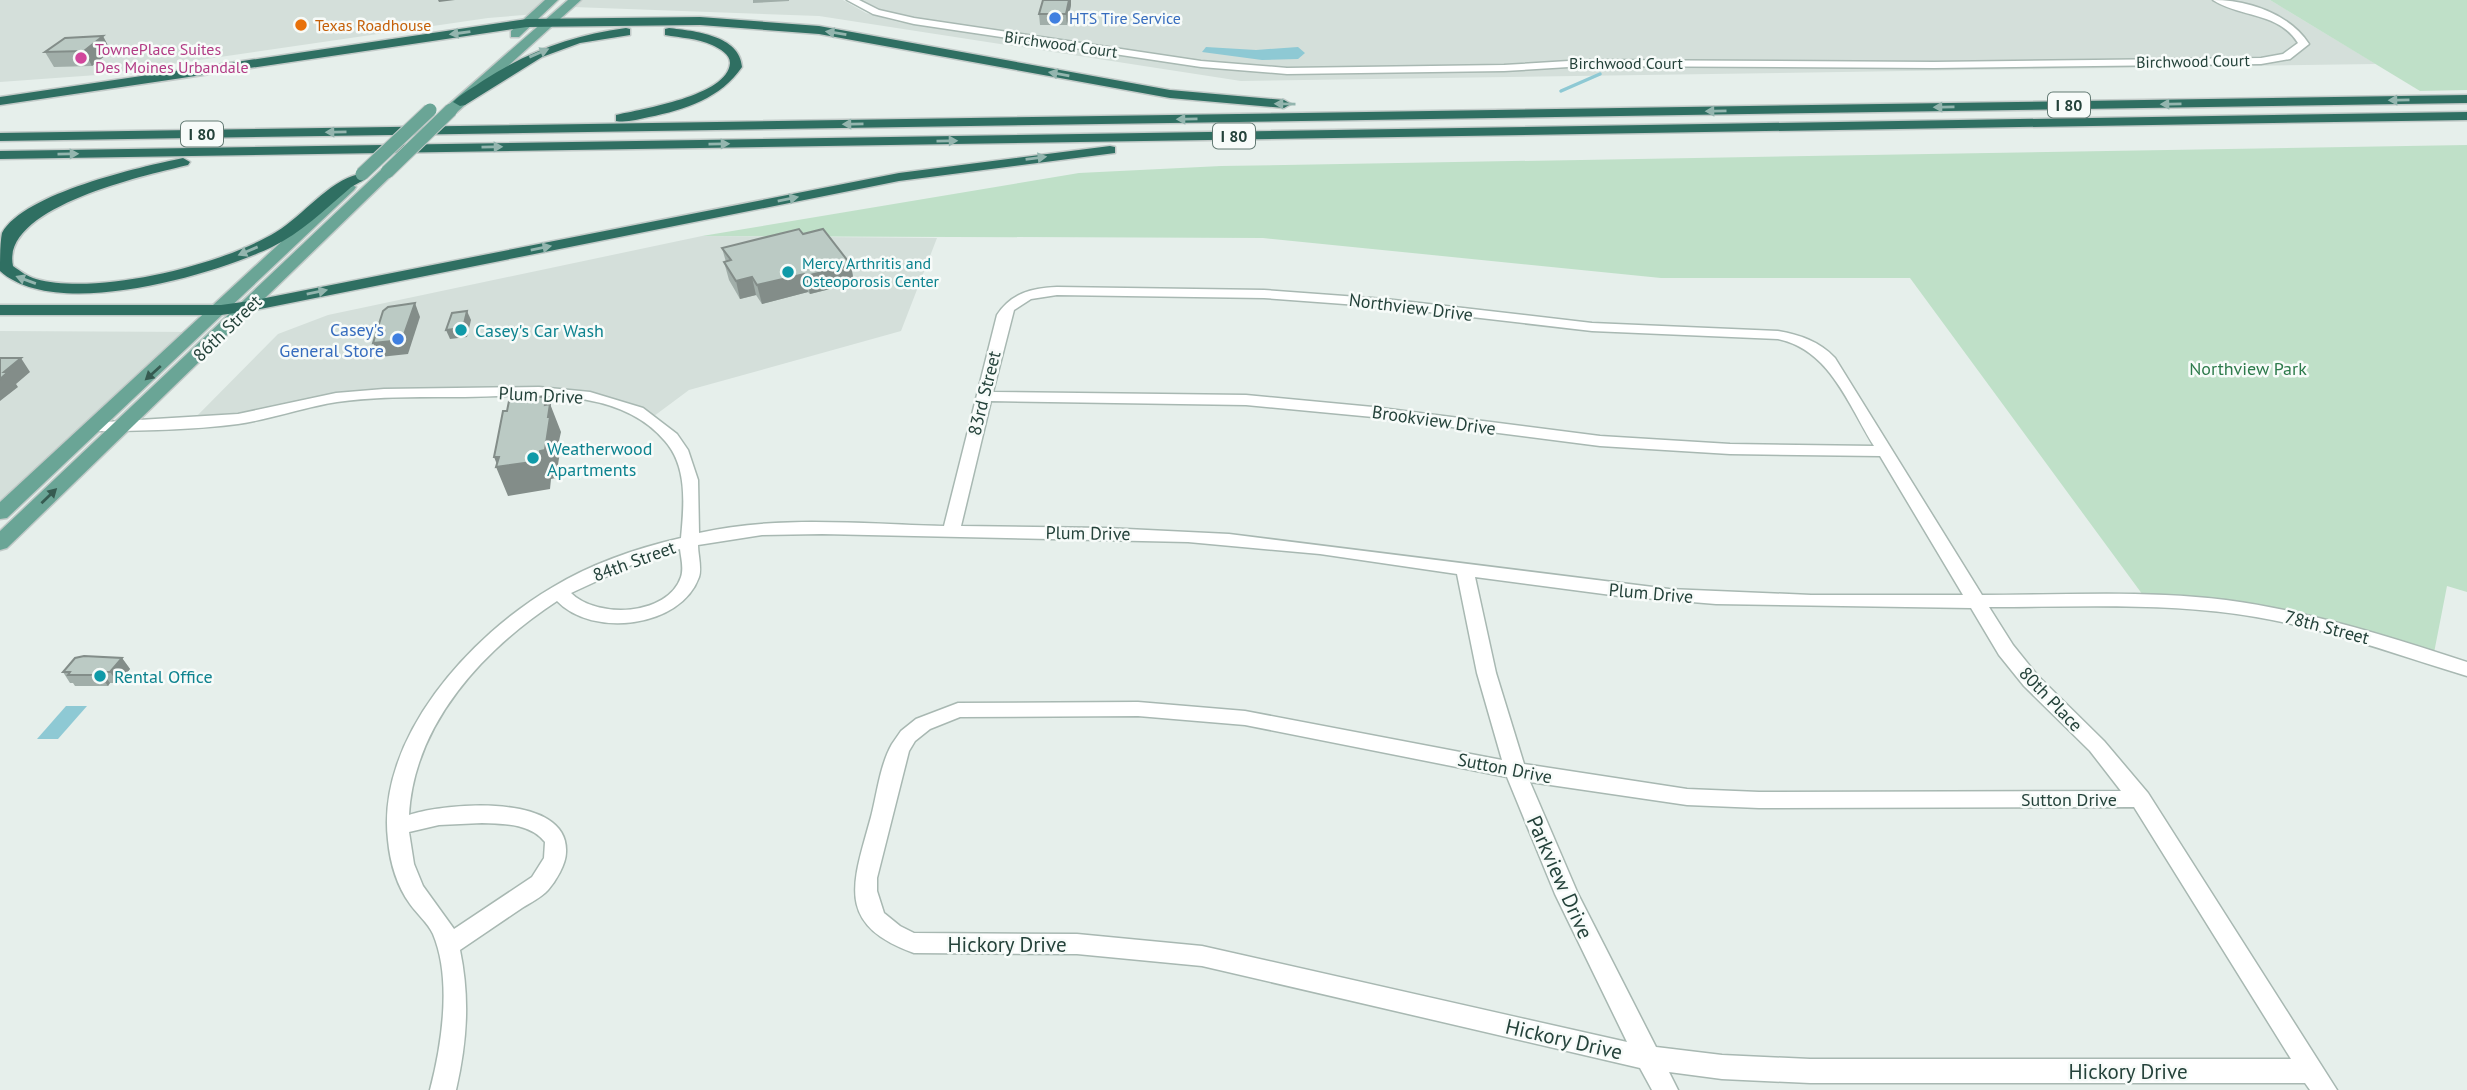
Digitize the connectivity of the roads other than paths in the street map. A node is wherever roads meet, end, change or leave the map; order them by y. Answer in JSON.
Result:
{"nodes":[{"id":1,"x":552,"y":0,"type":"edge"},
{"id":2,"x":575,"y":0,"type":"edge"},
{"id":3,"x":852,"y":0,"type":"edge"},
{"id":4,"x":2218,"y":0,"type":"edge"},
{"id":5,"x":551,"y":21,"type":"junction"},
{"id":6,"x":527,"y":23,"type":"junction"},
{"id":7,"x":508,"y":41,"type":"dead end"},
{"id":8,"x":469,"y":76,"type":"dead end"},
{"id":9,"x":2467,"y":99,"type":"edge"},
{"id":10,"x":0,"y":101,"type":"edge"},
{"id":11,"x":456,"y":106,"type":"junction"},
{"id":12,"x":1671,"y":111,"type":"junction"},
{"id":13,"x":2467,"y":116,"type":"edge"},
{"id":14,"x":404,"y":131,"type":"junction"},
{"id":15,"x":1323,"y":135,"type":"junction"},
{"id":16,"x":0,"y":137,"type":"edge"},
{"id":17,"x":461,"y":148,"type":"junction"},
{"id":18,"x":0,"y":155,"type":"edge"},
{"id":19,"x":360,"y":176,"type":"junction"},
{"id":20,"x":1057,"y":290,"type":"joint"},
{"id":21,"x":250,"y":306,"type":"junction"},
{"id":22,"x":0,"y":310,"type":"edge"},
{"id":23,"x":221,"y":310,"type":"junction"},
{"id":24,"x":1765,"y":334,"type":"joint"},
{"id":25,"x":984,"y":396,"type":"junction"},
{"id":26,"x":95,"y":426,"type":"junction"},
{"id":27,"x":123,"y":426,"type":"junction"},
{"id":28,"x":1884,"y":451,"type":"junction"},
{"id":29,"x":0,"y":513,"type":"edge"},
{"id":30,"x":951,"y":532,"type":"junction"},
{"id":31,"x":690,"y":542,"type":"junction"},
{"id":32,"x":0,"y":543,"type":"edge"},
{"id":33,"x":1465,"y":571,"type":"junction"},
{"id":34,"x":559,"y":591,"type":"junction"},
{"id":35,"x":1974,"y":601,"type":"junction"},
{"id":36,"x":2183,"y":603,"type":"joint"},
{"id":37,"x":2467,"y":669,"type":"edge"},
{"id":38,"x":1516,"y":770,"type":"junction"},
{"id":39,"x":2140,"y":799,"type":"junction"},
{"id":40,"x":397,"y":828,"type":"junction"},
{"id":41,"x":866,"y":878,"type":"joint"},
{"id":42,"x":447,"y":946,"type":"junction"},
{"id":43,"x":1648,"y":1058,"type":"junction"},
{"id":44,"x":2318,"y":1080,"type":"edge"},
{"id":45,"x":443,"y":1090,"type":"edge"},
{"id":46,"x":1665,"y":1090,"type":"edge"}],
"edges":[{"from":1,"to":6,"type":"main road"},
{"from":2,"to":5,"type":"main road","name":"86th Street"},
{"from":3,"to":4,"type":"street","name":"Birchwood Court"},
{"from":5,"to":6,"type":"highway"},
{"from":5,"to":11,"type":"main road","name":"86th Street"},
{"from":12,"to":5,"type":"highway","one_way":true},
{"from":6,"to":7,"type":"main road"},
{"from":6,"to":10,"type":"highway","one_way":true},
{"from":8,"to":19,"type":"main road","name":"86th Street","bridge":true},
{"from":9,"to":12,"type":"highway","number":"I 80","one_way":true},
{"from":11,"to":14,"type":"highway","one_way":true},
{"from":11,"to":21,"type":"main road","name":"86th Street","bridge":true},
{"from":12,"to":14,"type":"highway","number":"I 80","one_way":true},
{"from":13,"to":15,"type":"highway","number":"I 80"},
{"from":14,"to":16,"type":"highway","number":"I 80","one_way":true},
{"from":17,"to":15,"type":"highway","number":"I 80","one_way":true},
{"from":21,"to":15,"type":"highway","one_way":true},
{"from":18,"to":17,"type":"highway","number":"I 80","one_way":true},
{"from":19,"to":17,"type":"highway","one_way":true},
{"from":19,"to":23,"type":"main road","name":"86th Street"},
{"from":20,"to":24,"type":"street","name":"Northview Drive"},
{"from":20,"to":25,"type":"street","name":"83rd Street"},
{"from":21,"to":23,"type":"highway"},
{"from":21,"to":27,"type":"main road","name":"86th Street"},
{"from":22,"to":23,"type":"highway"},
{"from":23,"to":26,"type":"main road","name":"86th Street","one_way":true},
{"from":24,"to":28,"type":"street","name":"80th Place"},
{"from":25,"to":28,"type":"street","name":"Brookview Drive"},
{"from":25,"to":30,"type":"street","name":"83rd Street"},
{"from":26,"to":27,"type":"street","name":"Plum Drive"},
{"from":26,"to":29,"type":"main road","name":"86th Street"},
{"from":27,"to":31,"type":"street","name":"Plum Drive"},
{"from":32,"to":27,"type":"main road","name":"86th Street","one_way":true},
{"from":28,"to":35,"type":"street","name":"80th Place"},
{"from":30,"to":31,"type":"street","name":"Plum Drive"},
{"from":30,"to":33,"type":"street","name":"Plum Drive"},
{"from":31,"to":34,"type":"street","name":"84th Street"},
{"from":31,"to":34,"type":"street","name":"84th Street"},
{"from":33,"to":35,"type":"street","name":"Plum Drive"},
{"from":33,"to":38,"type":"street","name":"Parkview Drive"},
{"from":34,"to":40,"type":"street","name":"84th Street"},
{"from":35,"to":36,"type":"street","name":"Plum Drive"},
{"from":35,"to":39,"type":"street","name":"80th Place"},
{"from":36,"to":37,"type":"street","name":"78th Street"},
{"from":38,"to":39,"type":"street","name":"Sutton Drive"},
{"from":38,"to":41,"type":"street","name":"Sutton Drive"},
{"from":38,"to":43,"type":"street","name":"Parkview Drive"},
{"from":39,"to":44,"type":"street","name":"80th Place"},
{"from":40,"to":42,"type":"street","name":"84th Street"},
{"from":40,"to":42,"type":"street"},
{"from":41,"to":43,"type":"street","name":"Hickory Drive"},
{"from":42,"to":45,"type":"street","name":"84th Street"},
{"from":43,"to":44,"type":"street","name":"Hickory Drive"},
{"from":43,"to":46,"type":"street","name":"Parkview Drive"}]}
